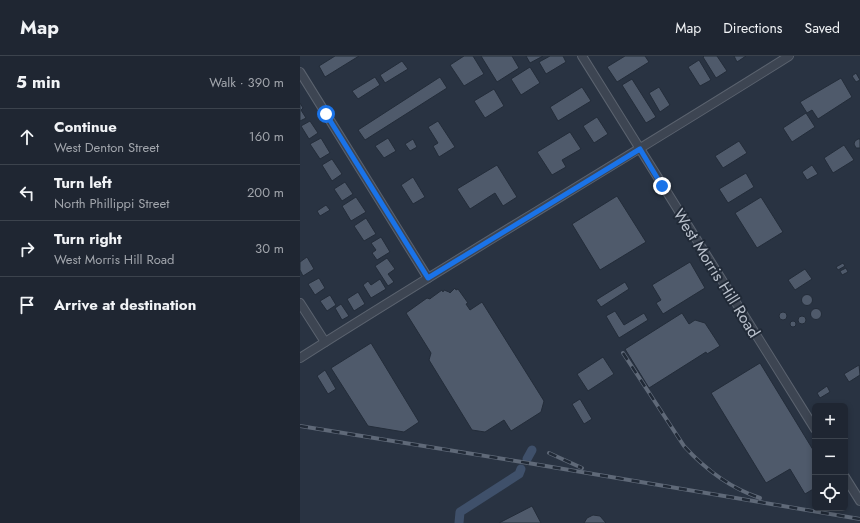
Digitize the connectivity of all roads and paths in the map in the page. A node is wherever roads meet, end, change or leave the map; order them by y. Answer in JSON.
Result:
{"nodes":[{"id":1,"x":582,"y":56,"type":"edge"},
{"id":2,"x":789,"y":56,"type":"edge"},
{"id":3,"x":300,"y":72,"type":"edge"},
{"id":4,"x":640,"y":149,"type":"junction"},
{"id":5,"x":428,"y":278,"type":"junction"},
{"id":6,"x":300,"y":303,"type":"edge"},
{"id":7,"x":324,"y":342,"type":"junction"},
{"id":8,"x":300,"y":358,"type":"edge"},
{"id":9,"x":812,"y":424,"type":"edge"},
{"id":10,"x":848,"y":482,"type":"edge"},
{"id":11,"x":860,"y":500,"type":"edge"}],
"edges":[{"from":1,"to":4,"type":"street","name":"West Morris Hill Road"},
{"from":2,"to":4,"type":"street"},
{"from":3,"to":5,"type":"street"},
{"from":4,"to":5,"type":"street"},
{"from":4,"to":9,"type":"street","name":"West Morris Hill Road"},
{"from":5,"to":7,"type":"street"},
{"from":6,"to":7,"type":"street"},
{"from":7,"to":8,"type":"street"},
{"from":10,"to":11,"type":"street"}]}
